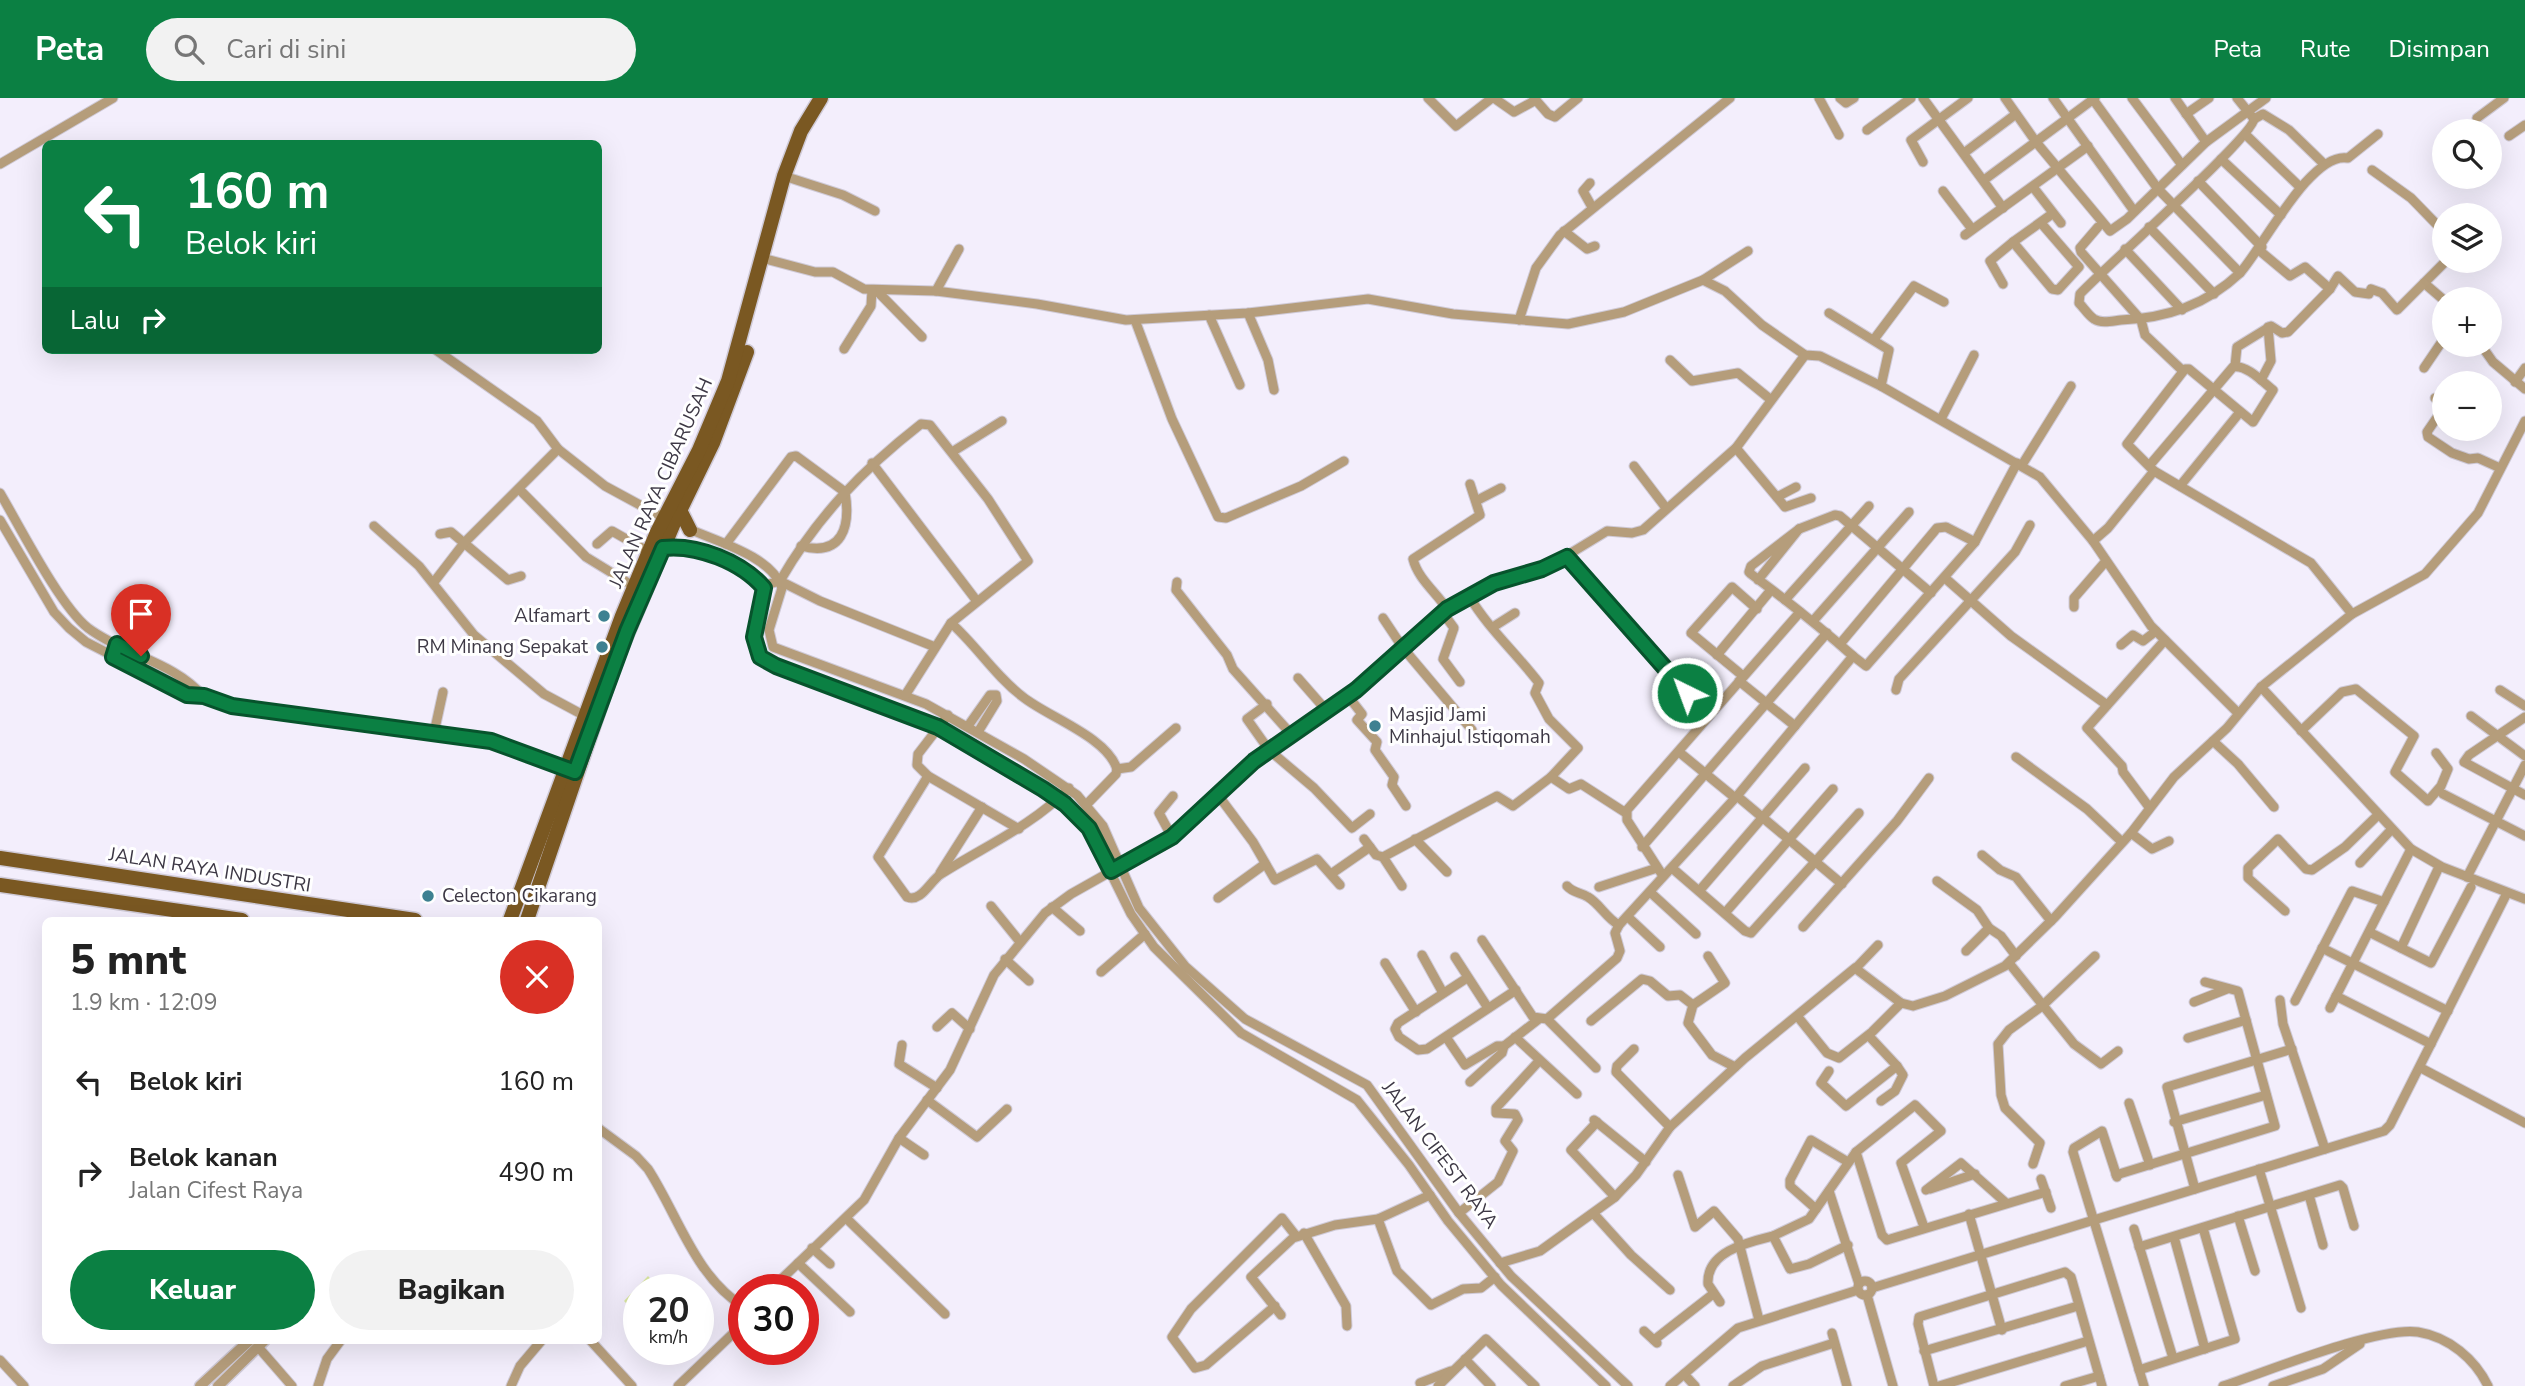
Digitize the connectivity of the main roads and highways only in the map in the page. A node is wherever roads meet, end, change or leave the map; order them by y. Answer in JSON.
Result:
{"nodes":[{"id":1,"x":823,"y":98,"type":"edge"},
{"id":2,"x":673,"y":517,"type":"junction"},
{"id":3,"x":692,"y":531,"type":"road end"},
{"id":4,"x":656,"y":550,"type":"junction"},
{"id":5,"x":570,"y":770,"type":"junction"},
{"id":6,"x":0,"y":858,"type":"edge"},
{"id":7,"x":0,"y":885,"type":"edge"},
{"id":8,"x":221,"y":917,"type":"edge"},
{"id":9,"x":395,"y":917,"type":"edge"},
{"id":10,"x":511,"y":917,"type":"edge"},
{"id":11,"x":528,"y":917,"type":"edge"}],
"edges":[{"from":1,"to":2,"type":"main road","name":"JALAN RAYA CIBARUSAH"},
{"from":2,"to":3,"type":"main road"},
{"from":2,"to":4,"type":"main road","name":"JALAN RAYA CIBARUSAH"},
{"from":4,"to":5,"type":"main road","name":"JALAN RAYA CIBARUSAH"},
{"from":4,"to":5,"type":"main road","name":"JALAN RAYA CIBARUSAH"},
{"from":5,"to":10,"type":"main road","name":"JALAN RAYA CIBARUSAH"},
{"from":5,"to":11,"type":"main road","name":"JALAN RAYA CIBARUSAH"},
{"from":6,"to":9,"type":"main road","name":"JALAN RAYA INDUSTRI"},
{"from":7,"to":8,"type":"main road"}]}
